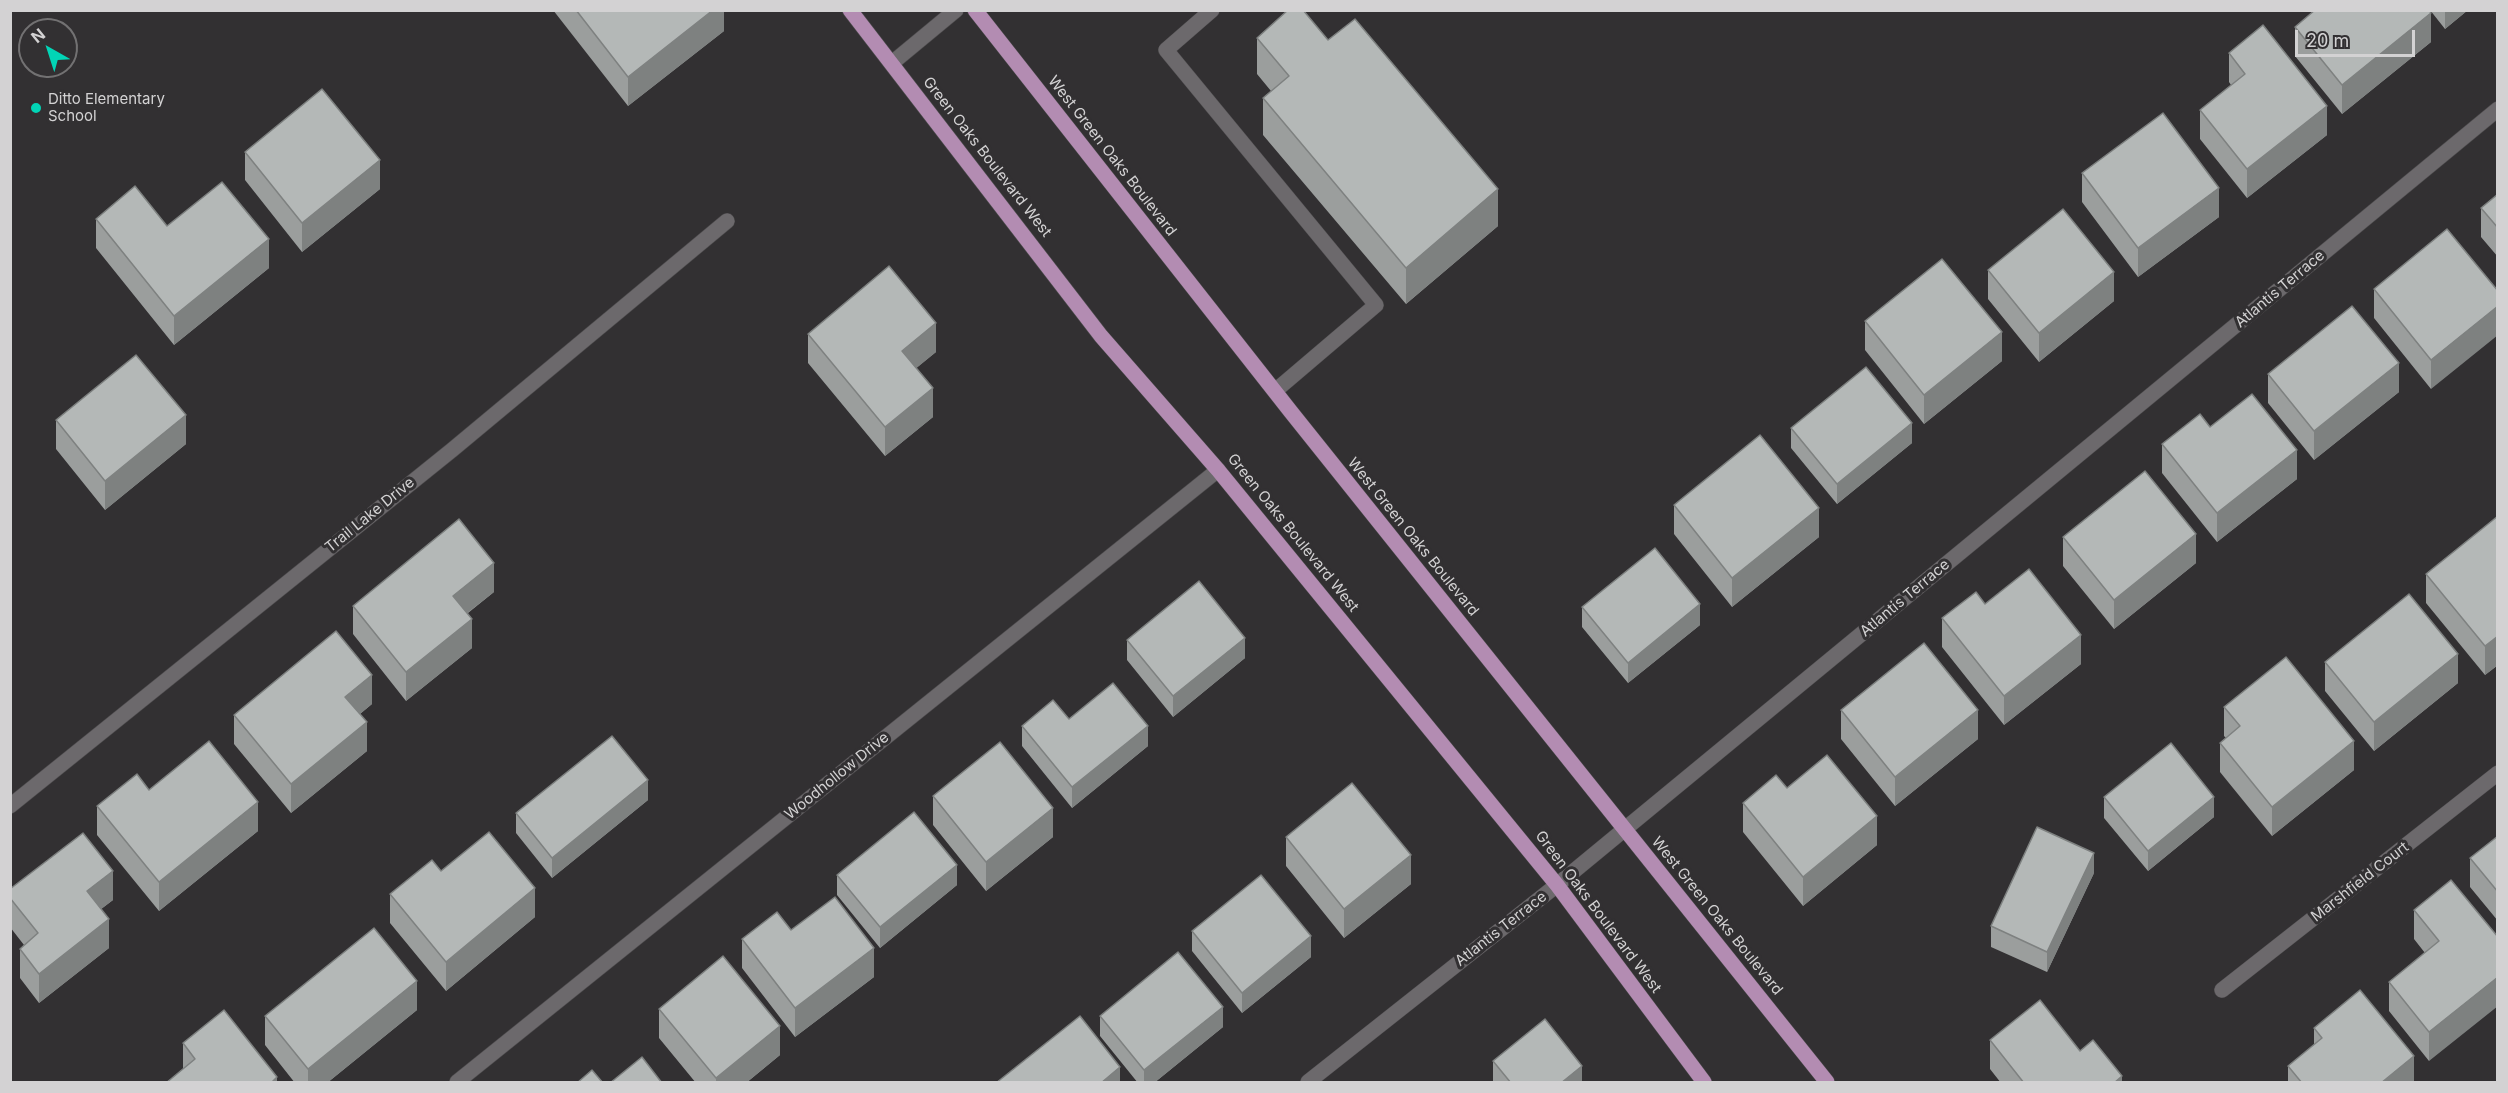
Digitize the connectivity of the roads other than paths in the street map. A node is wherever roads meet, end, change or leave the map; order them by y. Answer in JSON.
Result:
{"nodes":[{"id":1,"x":850,"y":10,"type":"edge"},
{"id":2,"x":956,"y":10,"type":"edge"},
{"id":3,"x":975,"y":10,"type":"edge"},
{"id":4,"x":1212,"y":10,"type":"edge"},
{"id":5,"x":892,"y":63,"type":"junction"},
{"id":6,"x":2498,"y":109,"type":"edge"},
{"id":7,"x":727,"y":221,"type":"dead end"},
{"id":8,"x":1275,"y":392,"type":"junction"},
{"id":9,"x":1218,"y":470,"type":"junction"},
{"id":10,"x":2498,"y":773,"type":"edge"},
{"id":11,"x":10,"y":806,"type":"edge"},
{"id":12,"x":1625,"y":829,"type":"junction"},
{"id":13,"x":1557,"y":885,"type":"junction"},
{"id":14,"x":2222,"y":990,"type":"dead end"},
{"id":15,"x":457,"y":1083,"type":"edge"},
{"id":16,"x":1308,"y":1083,"type":"edge"},
{"id":17,"x":1704,"y":1083,"type":"edge"},
{"id":18,"x":1827,"y":1083,"type":"edge"}],
"edges":[{"from":1,"to":5,"type":"main road","name":"Green Oaks Boulevard West"},
{"from":2,"to":5,"type":"street"},
{"from":3,"to":8,"type":"main road","name":"West Green Oaks Boulevard"},
{"from":4,"to":8,"type":"street"},
{"from":5,"to":9,"type":"main road","name":"Green Oaks Boulevard West"},
{"from":6,"to":12,"type":"street","name":"Atlantis Terrace"},
{"from":7,"to":11,"type":"street","name":"Trail Lake Drive"},
{"from":8,"to":12,"type":"main road","name":"West Green Oaks Boulevard"},
{"from":9,"to":13,"type":"main road","name":"Green Oaks Boulevard West"},
{"from":9,"to":15,"type":"street","name":"Woodhollow Drive"},
{"from":10,"to":14,"type":"street","name":"Marshfield Court"},
{"from":12,"to":13,"type":"street","name":"Atlantis Terrace"},
{"from":12,"to":18,"type":"main road","name":"West Green Oaks Boulevard"},
{"from":13,"to":16,"type":"street","name":"Atlantis Terrace"},
{"from":13,"to":17,"type":"main road","name":"Green Oaks Boulevard West"}]}
